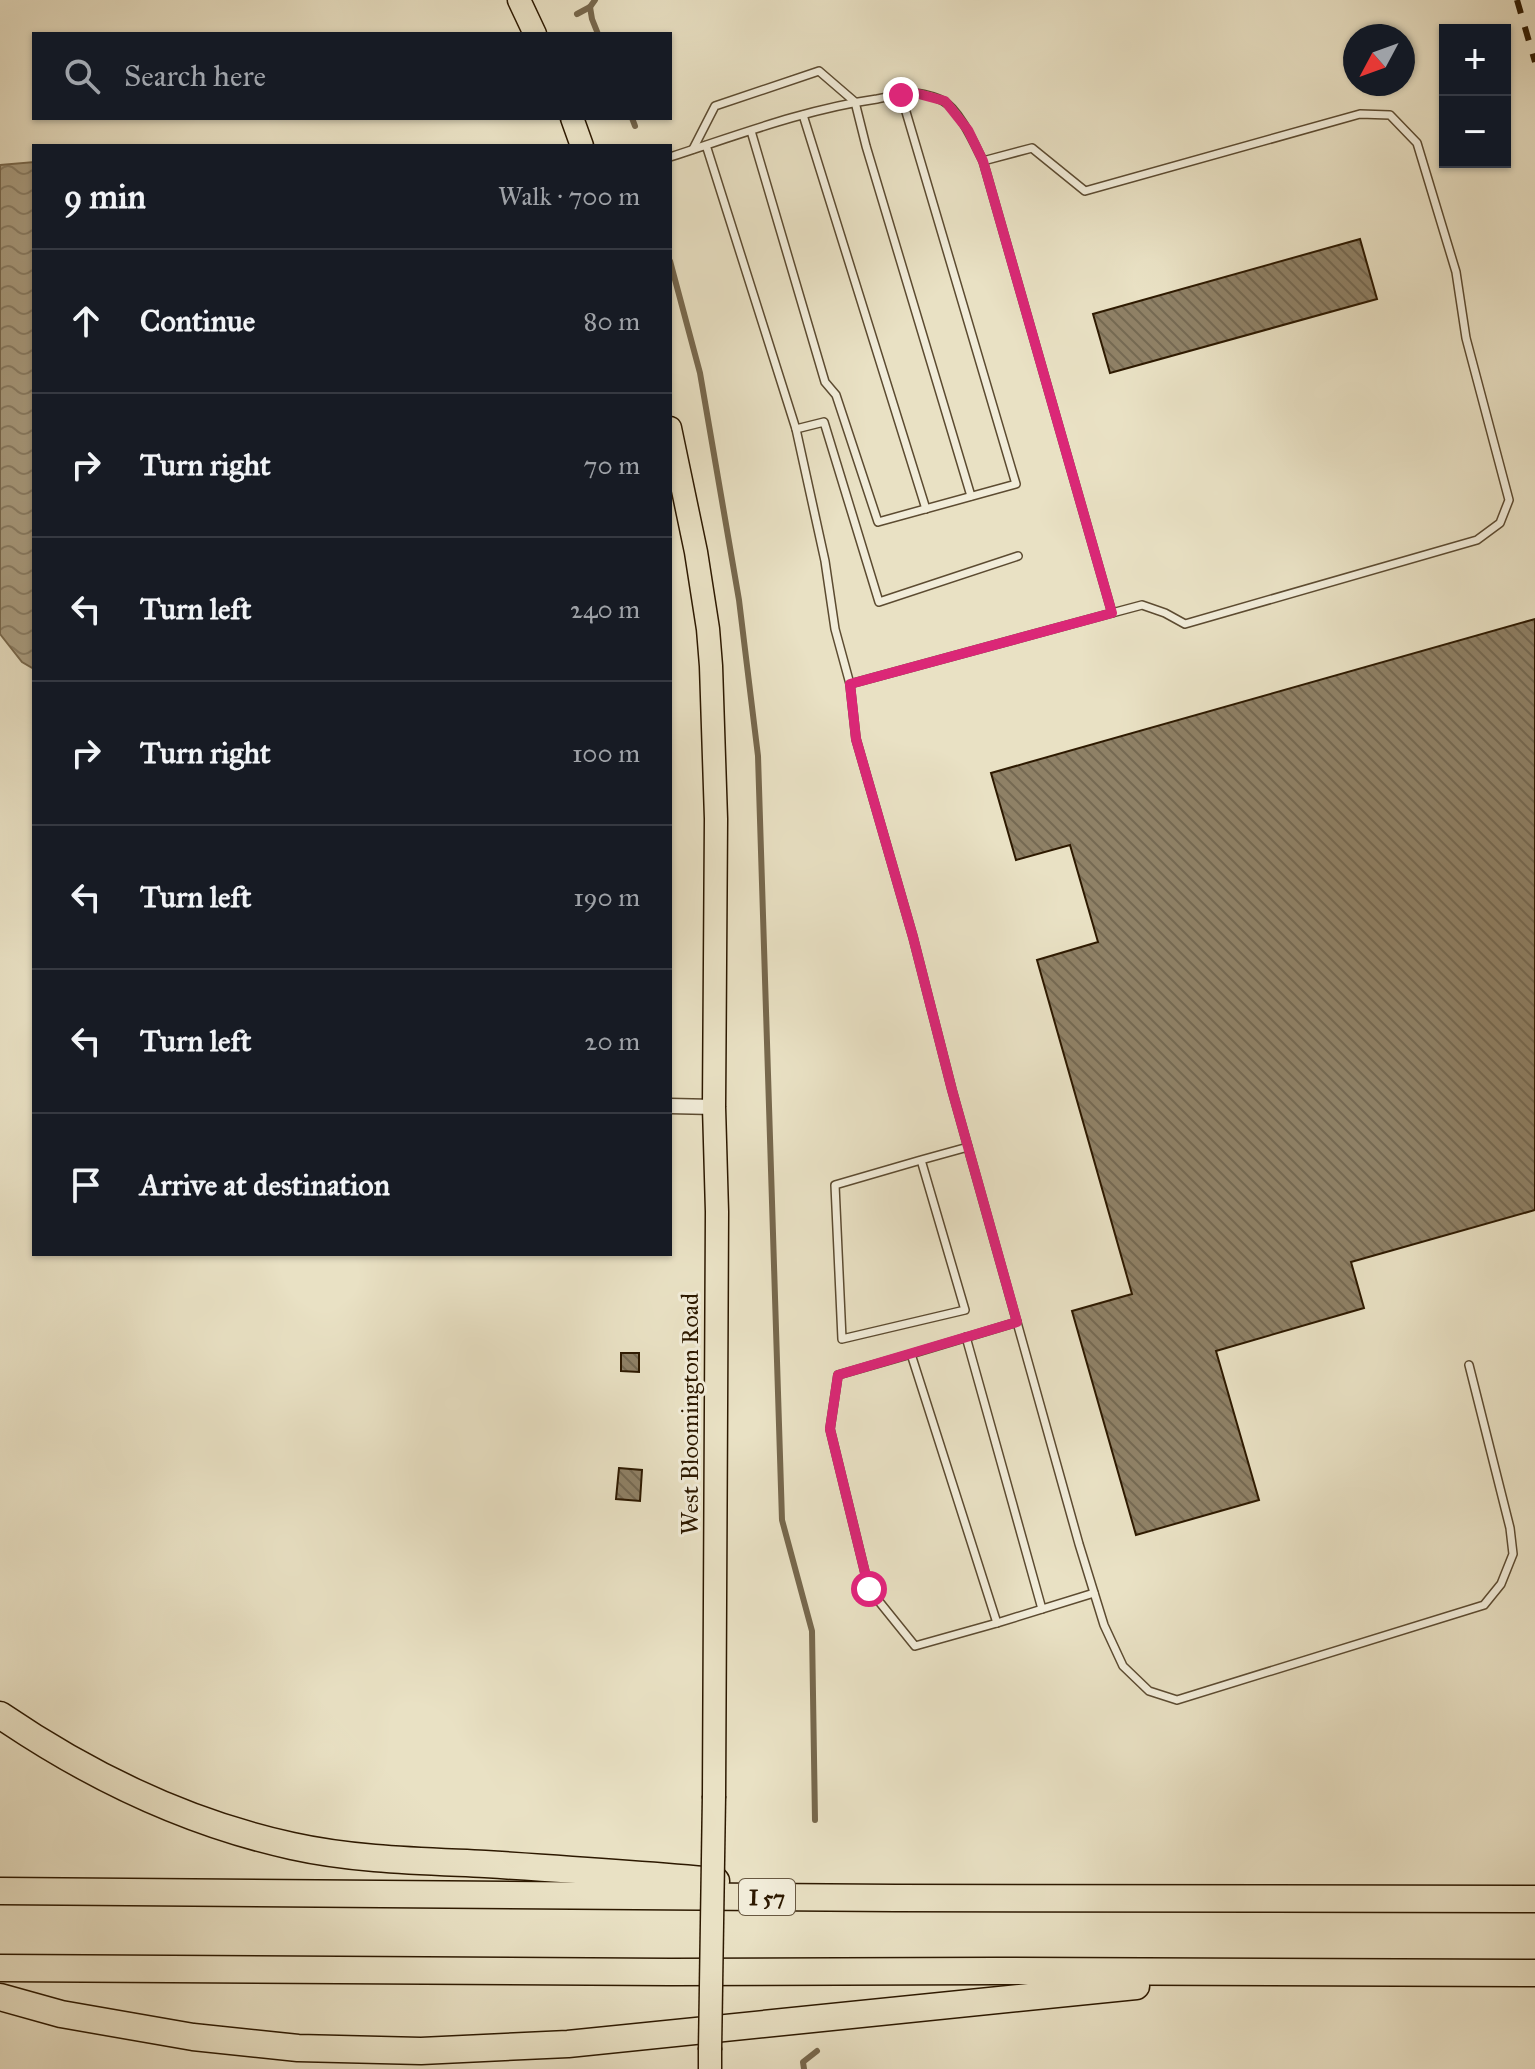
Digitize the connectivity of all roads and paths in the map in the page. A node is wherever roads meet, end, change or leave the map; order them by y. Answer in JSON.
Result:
{"nodes":[{"id":1,"x":519,"y":0,"type":"edge"},
{"id":2,"x":534,"y":32,"type":"edge"},
{"id":3,"x":901,"y":95,"type":"junction"},
{"id":4,"x":855,"y":102,"type":"junction"},
{"id":5,"x":803,"y":115,"type":"junction"},
{"id":6,"x":573,"y":120,"type":"edge"},
{"id":7,"x":751,"y":131,"type":"junction"},
{"id":8,"x":581,"y":144,"type":"edge"},
{"id":9,"x":706,"y":145,"type":"junction"},
{"id":10,"x":693,"y":149,"type":"junction"},
{"id":11,"x":672,"y":156,"type":"edge"},
{"id":12,"x":983,"y":161,"type":"junction"},
{"id":13,"x":796,"y":429,"type":"junction"},
{"id":14,"x":672,"y":438,"type":"edge"},
{"id":15,"x":971,"y":496,"type":"junction"},
{"id":16,"x":926,"y":509,"type":"junction"},
{"id":17,"x":1018,"y":556,"type":"dead end"},
{"id":18,"x":1112,"y":613,"type":"junction"},
{"id":19,"x":850,"y":684,"type":"junction"},
{"id":20,"x":672,"y":1106,"type":"edge"},
{"id":21,"x":714,"y":1107,"type":"junction"},
{"id":22,"x":968,"y":1147,"type":"junction"},
{"id":23,"x":921,"y":1160,"type":"junction"},
{"id":24,"x":1017,"y":1322,"type":"junction"},
{"id":25,"x":966,"y":1337,"type":"junction"},
{"id":26,"x":911,"y":1354,"type":"junction"},
{"id":27,"x":1469,"y":1365,"type":"dead end"},
{"id":28,"x":1094,"y":1593,"type":"junction"},
{"id":29,"x":1042,"y":1609,"type":"junction"},
{"id":30,"x":997,"y":1623,"type":"junction"},
{"id":31,"x":0,"y":1715,"type":"edge"},
{"id":32,"x":0,"y":1891,"type":"edge"},
{"id":33,"x":895,"y":1898,"type":"junction"},
{"id":34,"x":1535,"y":1899,"type":"edge"},
{"id":35,"x":0,"y":1968,"type":"edge"},
{"id":36,"x":1269,"y":1972,"type":"junction"},
{"id":37,"x":1535,"y":1973,"type":"edge"},
{"id":38,"x":0,"y":1997,"type":"edge"},
{"id":39,"x":421,"y":2051,"type":"junction"},
{"id":40,"x":710,"y":2060,"type":"edge"},
{"id":41,"x":345,"y":2069,"type":"edge"}],
"edges":[{"from":1,"to":2,"type":"main road"},
{"from":3,"to":4,"type":"lane"},
{"from":3,"to":12,"type":"lane"},
{"from":3,"to":15,"type":"lane"},
{"from":4,"to":5,"type":"lane"},
{"from":4,"to":10,"type":"lane"},
{"from":4,"to":15,"type":"lane"},
{"from":5,"to":7,"type":"lane"},
{"from":5,"to":16,"type":"lane"},
{"from":6,"to":8,"type":"main road"},
{"from":7,"to":9,"type":"lane"},
{"from":7,"to":16,"type":"lane"},
{"from":9,"to":10,"type":"lane"},
{"from":9,"to":13,"type":"lane"},
{"from":10,"to":11,"type":"lane"},
{"from":12,"to":18,"type":"lane"},
{"from":12,"to":18,"type":"lane"},
{"from":13,"to":17,"type":"lane"},
{"from":13,"to":19,"type":"lane"},
{"from":14,"to":21,"type":"main road","name":"West Bloomington Road"},
{"from":15,"to":16,"type":"lane"},
{"from":18,"to":19,"type":"lane"},
{"from":19,"to":22,"type":"lane"},
{"from":20,"to":21,"type":"street"},
{"from":21,"to":40,"type":"main road","name":"West Bloomington Road","bridge":true},
{"from":22,"to":23,"type":"lane"},
{"from":22,"to":24,"type":"lane"},
{"from":23,"to":23,"type":"lane"},
{"from":24,"to":25,"type":"lane"},
{"from":24,"to":28,"type":"lane"},
{"from":25,"to":26,"type":"lane"},
{"from":25,"to":29,"type":"lane"},
{"from":26,"to":30,"type":"lane"},
{"from":26,"to":30,"type":"lane"},
{"from":27,"to":28,"type":"lane"},
{"from":28,"to":29,"type":"lane"},
{"from":29,"to":30,"type":"lane"},
{"from":31,"to":33,"type":"highway"},
{"from":32,"to":33,"type":"highway","number":"I 57"},
{"from":33,"to":34,"type":"highway","number":"I 57"},
{"from":35,"to":36,"type":"highway"},
{"from":36,"to":37,"type":"highway"},
{"from":36,"to":39,"type":"highway"},
{"from":38,"to":39,"type":"highway"},
{"from":39,"to":41,"type":"highway"}]}
